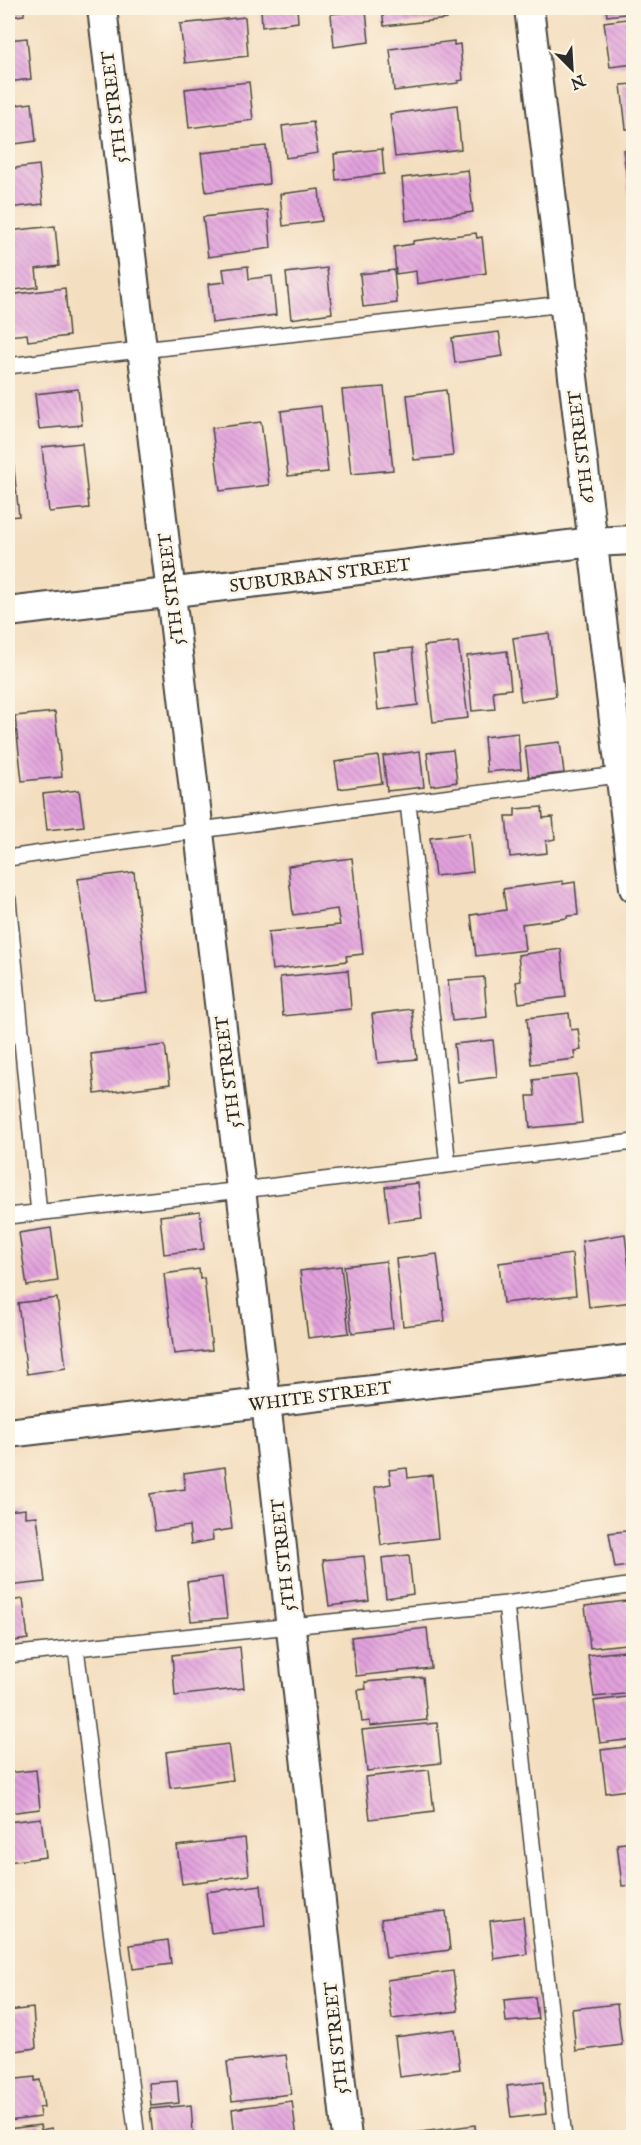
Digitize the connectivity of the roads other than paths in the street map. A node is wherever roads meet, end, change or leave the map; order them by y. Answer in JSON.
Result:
{"nodes":[{"id":1,"x":102,"y":8,"type":"edge"},
{"id":2,"x":529,"y":8,"type":"edge"},
{"id":3,"x":564,"y":304,"type":"junction"},
{"id":4,"x":143,"y":350,"type":"junction"},
{"id":5,"x":8,"y":366,"type":"edge"},
{"id":6,"x":633,"y":540,"type":"edge"},
{"id":7,"x":593,"y":542,"type":"junction"},
{"id":8,"x":172,"y":593,"type":"junction"},
{"id":9,"x":8,"y":612,"type":"edge"},
{"id":10,"x":627,"y":774,"type":"edge"},
{"id":11,"x":408,"y":803,"type":"junction"},
{"id":12,"x":200,"y":830,"type":"junction"},
{"id":13,"x":8,"y":858,"type":"edge"},
{"id":14,"x":633,"y":888,"type":"edge"},
{"id":15,"x":8,"y":900,"type":"edge"},
{"id":16,"x":633,"y":1142,"type":"edge"},
{"id":17,"x":448,"y":1165,"type":"junction"},
{"id":18,"x":242,"y":1190,"type":"junction"},
{"id":19,"x":39,"y":1213,"type":"junction"},
{"id":20,"x":8,"y":1216,"type":"edge"},
{"id":21,"x":633,"y":1359,"type":"edge"},
{"id":22,"x":266,"y":1402,"type":"junction"},
{"id":23,"x":8,"y":1433,"type":"edge"},
{"id":24,"x":633,"y":1585,"type":"edge"},
{"id":25,"x":506,"y":1604,"type":"junction"},
{"id":26,"x":291,"y":1625,"type":"junction"},
{"id":27,"x":76,"y":1648,"type":"junction"},
{"id":28,"x":8,"y":1655,"type":"edge"},
{"id":29,"x":137,"y":2138,"type":"edge"},
{"id":30,"x":347,"y":2138,"type":"edge"},
{"id":31,"x":564,"y":2138,"type":"edge"}],
"edges":[{"from":1,"to":4,"type":"street","name":"5TH STREET"},
{"from":2,"to":3,"type":"street","name":"6TH STREET"},
{"from":3,"to":4,"type":"lane"},
{"from":3,"to":7,"type":"street","name":"6TH STREET"},
{"from":4,"to":5,"type":"lane"},
{"from":4,"to":8,"type":"street","name":"5TH STREET"},
{"from":6,"to":7,"type":"street","name":"SUBURBAN STREET"},
{"from":7,"to":8,"type":"street","name":"SUBURBAN STREET"},
{"from":7,"to":10,"type":"street","name":"6TH STREET"},
{"from":8,"to":9,"type":"street","name":"SUBURBAN STREET"},
{"from":8,"to":12,"type":"street","name":"5TH STREET"},
{"from":10,"to":11,"type":"lane"},
{"from":10,"to":14,"type":"street","name":"6TH STREET"},
{"from":11,"to":12,"type":"lane"},
{"from":11,"to":17,"type":"lane"},
{"from":12,"to":13,"type":"lane"},
{"from":12,"to":18,"type":"street","name":"5TH STREET"},
{"from":15,"to":19,"type":"lane"},
{"from":16,"to":17,"type":"lane"},
{"from":17,"to":18,"type":"lane"},
{"from":18,"to":19,"type":"lane"},
{"from":18,"to":22,"type":"street","name":"5TH STREET"},
{"from":19,"to":20,"type":"lane"},
{"from":21,"to":22,"type":"street","name":"WHITE STREET"},
{"from":22,"to":23,"type":"street","name":"WHITE STREET"},
{"from":22,"to":26,"type":"street","name":"5TH STREET"},
{"from":24,"to":25,"type":"lane"},
{"from":25,"to":26,"type":"lane"},
{"from":25,"to":31,"type":"lane"},
{"from":26,"to":27,"type":"lane"},
{"from":26,"to":30,"type":"street","name":"5TH STREET"},
{"from":27,"to":28,"type":"lane"},
{"from":27,"to":29,"type":"lane"}]}
